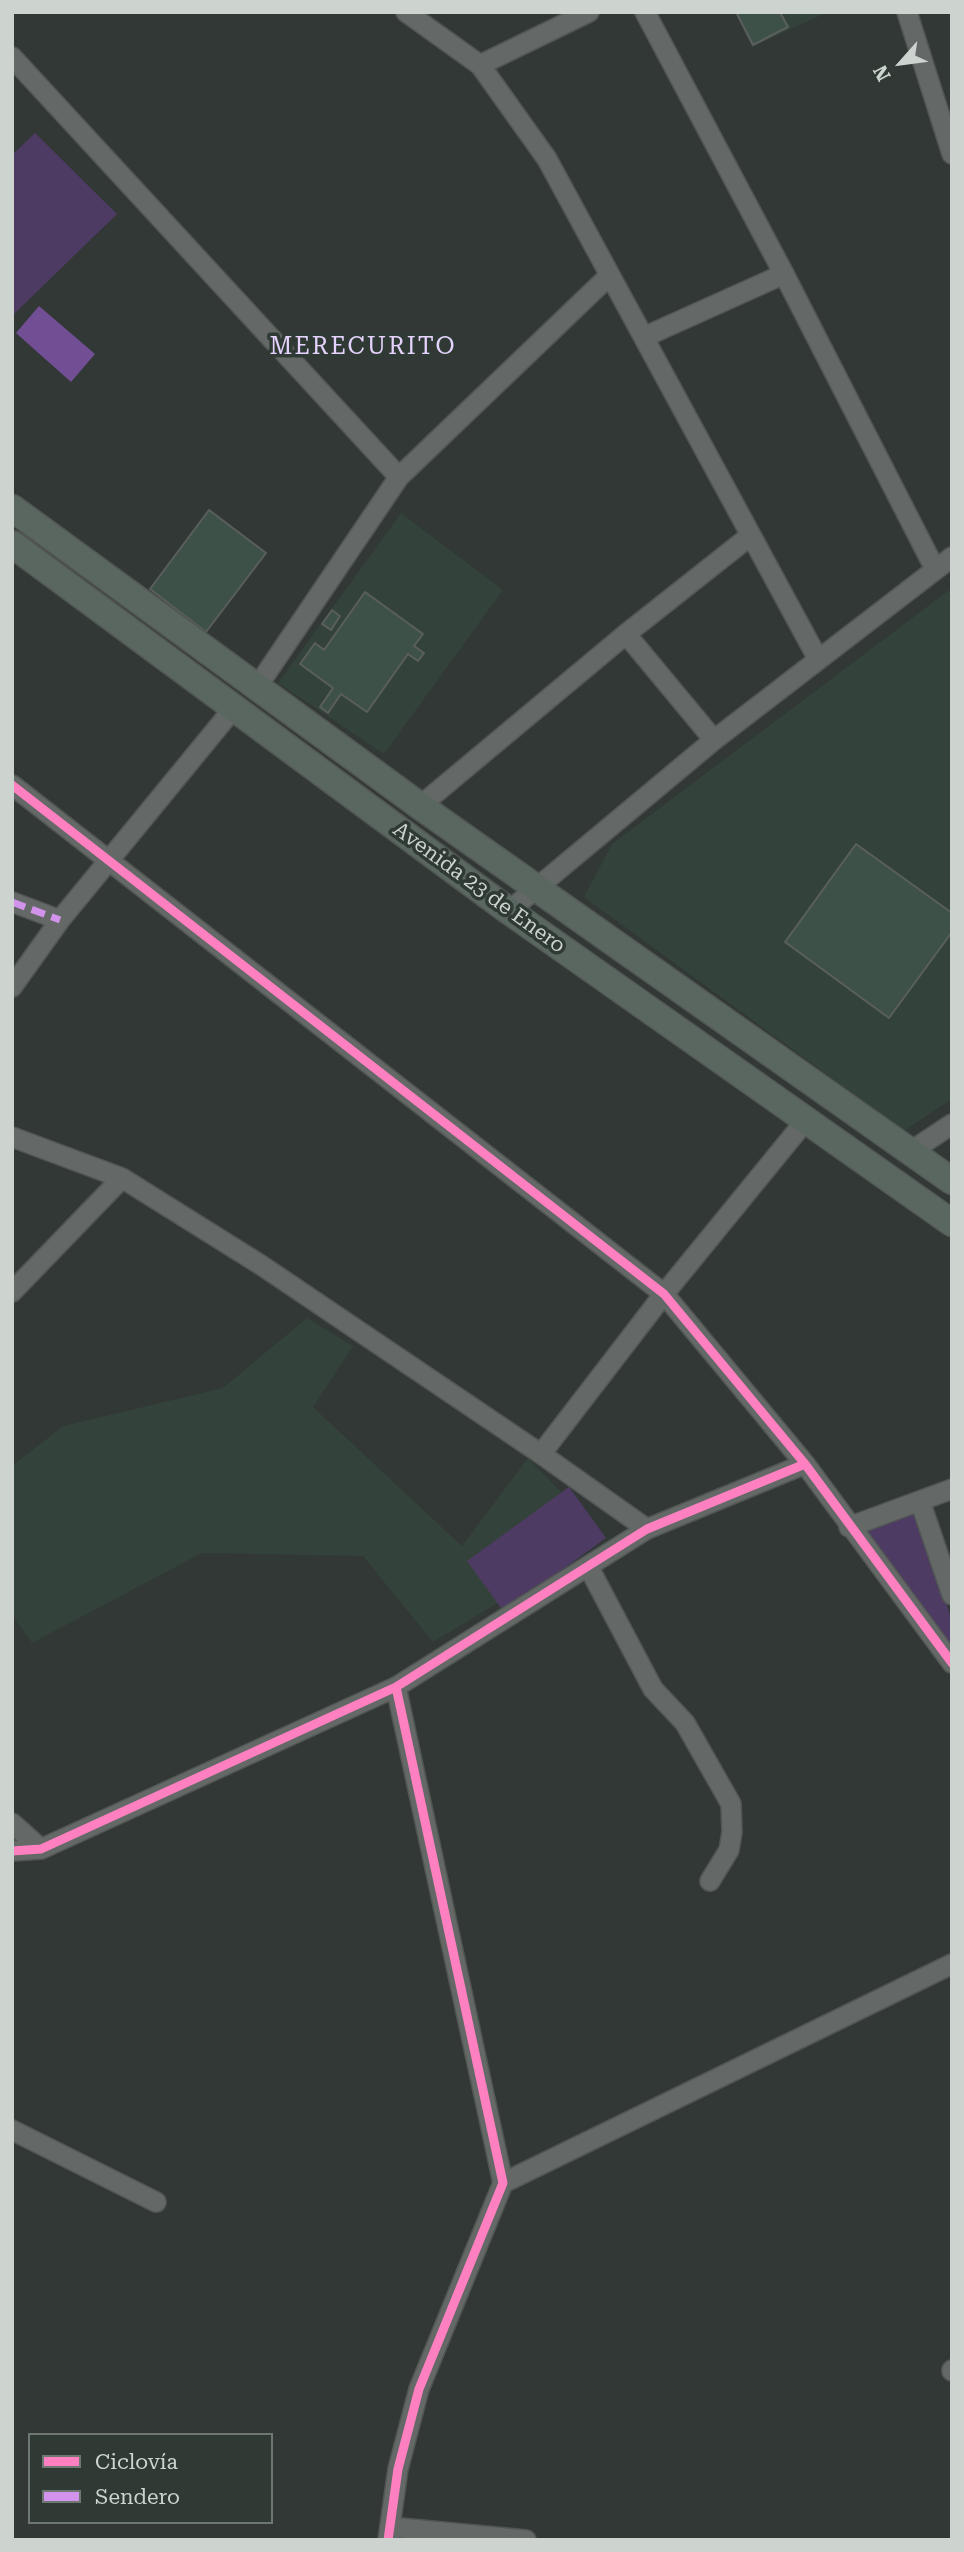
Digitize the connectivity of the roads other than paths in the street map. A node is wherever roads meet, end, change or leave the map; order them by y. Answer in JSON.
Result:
{"nodes":[{"id":1,"x":406,"y":12,"type":"edge"},
{"id":2,"x":589,"y":12,"type":"edge"},
{"id":3,"x":645,"y":12,"type":"edge"},
{"id":4,"x":907,"y":12,"type":"edge"},
{"id":5,"x":12,"y":57,"type":"edge"},
{"id":6,"x":480,"y":65,"type":"junction"},
{"id":7,"x":947,"y":119,"type":"edge"},
{"id":8,"x":952,"y":154,"type":"edge"},
{"id":9,"x":785,"y":274,"type":"junction"},
{"id":10,"x":608,"y":276,"type":"junction"},
{"id":11,"x":644,"y":337,"type":"junction"},
{"id":12,"x":399,"y":477,"type":"junction"},
{"id":13,"x":12,"y":508,"type":"edge"},
{"id":14,"x":750,"y":536,"type":"junction"},
{"id":15,"x":12,"y":544,"type":"edge"},
{"id":16,"x":952,"y":557,"type":"edge"},
{"id":17,"x":935,"y":569,"type":"junction"},
{"id":18,"x":626,"y":634,"type":"junction"},
{"id":19,"x":818,"y":659,"type":"junction"},
{"id":20,"x":257,"y":687,"type":"junction"},
{"id":21,"x":233,"y":709,"type":"junction"},
{"id":22,"x":714,"y":740,"type":"junction"},
{"id":23,"x":12,"y":785,"type":"edge"},
{"id":24,"x":420,"y":806,"type":"junction"},
{"id":25,"x":109,"y":861,"type":"junction"},
{"id":26,"x":536,"y":886,"type":"junction"},
{"id":27,"x":12,"y":902,"type":"edge"},
{"id":28,"x":509,"y":911,"type":"junction"},
{"id":29,"x":60,"y":920,"type":"junction"},
{"id":30,"x":12,"y":987,"type":"edge"},
{"id":31,"x":806,"y":1120,"type":"junction"},
{"id":32,"x":952,"y":1124,"type":"edge"},
{"id":33,"x":12,"y":1137,"type":"edge"},
{"id":34,"x":910,"y":1152,"type":"junction"},
{"id":35,"x":122,"y":1178,"type":"junction"},
{"id":36,"x":952,"y":1181,"type":"edge"},
{"id":37,"x":952,"y":1223,"type":"edge"},
{"id":38,"x":12,"y":1292,"type":"edge"},
{"id":39,"x":664,"y":1294,"type":"junction"},
{"id":40,"x":541,"y":1454,"type":"junction"},
{"id":41,"x":805,"y":1464,"type":"junction"},
{"id":42,"x":952,"y":1489,"type":"edge"},
{"id":43,"x":920,"y":1501,"type":"junction"},
{"id":44,"x":849,"y":1527,"type":"junction"},
{"id":45,"x":647,"y":1529,"type":"junction"},
{"id":46,"x":588,"y":1566,"type":"junction"},
{"id":47,"x":952,"y":1595,"type":"edge"},
{"id":48,"x":952,"y":1663,"type":"edge"},
{"id":49,"x":396,"y":1687,"type":"junction"},
{"id":50,"x":12,"y":1823,"type":"edge"},
{"id":51,"x":41,"y":1849,"type":"junction"},
{"id":52,"x":12,"y":1851,"type":"edge"},
{"id":53,"x":710,"y":1881,"type":"dead end"},
{"id":54,"x":952,"y":1964,"type":"edge"},
{"id":55,"x":12,"y":2130,"type":"edge"},
{"id":56,"x":503,"y":2183,"type":"junction"},
{"id":57,"x":156,"y":2202,"type":"dead end"},
{"id":58,"x":389,"y":2533,"type":"edge"},
{"id":59,"x":526,"y":2540,"type":"edge"}],
"edges":[{"from":1,"to":6,"type":"street"},
{"from":2,"to":6,"type":"street"},
{"from":3,"to":9,"type":"street"},
{"from":4,"to":7,"type":"street"},
{"from":5,"to":12,"type":"street"},
{"from":6,"to":10,"type":"street"},
{"from":7,"to":8,"type":"street"},
{"from":9,"to":11,"type":"street"},
{"from":9,"to":17,"type":"street"},
{"from":10,"to":11,"type":"street"},
{"from":10,"to":12,"type":"street"},
{"from":11,"to":14,"type":"street"},
{"from":12,"to":20,"type":"street"},
{"from":13,"to":20,"type":"main road","name":"Avenida 23 de Enero"},
{"from":14,"to":18,"type":"street"},
{"from":14,"to":19,"type":"street"},
{"from":15,"to":21,"type":"main road","name":"Avenida 23 de Enero"},
{"from":16,"to":17,"type":"street"},
{"from":17,"to":19,"type":"street"},
{"from":18,"to":22,"type":"street"},
{"from":18,"to":24,"type":"street"},
{"from":19,"to":22,"type":"street"},
{"from":20,"to":24,"type":"main road","name":"Avenida 23 de Enero"},
{"from":21,"to":25,"type":"street"},
{"from":21,"to":28,"type":"main road","name":"Avenida 23 de Enero"},
{"from":22,"to":26,"type":"street"},
{"from":23,"to":25,"type":"street"},
{"from":24,"to":26,"type":"main road","name":"Avenida 23 de Enero"},
{"from":25,"to":29,"type":"street"},
{"from":25,"to":39,"type":"street"},
{"from":26,"to":28,"type":"street"},
{"from":26,"to":34,"type":"main road","name":"Avenida 23 de Enero"},
{"from":27,"to":29,"type":"street"},
{"from":28,"to":31,"type":"main road","name":"Avenida 23 de Enero"},
{"from":29,"to":30,"type":"street"},
{"from":31,"to":37,"type":"main road","name":"Avenida 23 de Enero"},
{"from":31,"to":39,"type":"street"},
{"from":32,"to":34,"type":"street"},
{"from":33,"to":35,"type":"street"},
{"from":34,"to":36,"type":"main road","name":"Avenida 23 de Enero"},
{"from":35,"to":38,"type":"street"},
{"from":35,"to":40,"type":"street"},
{"from":39,"to":40,"type":"street"},
{"from":39,"to":41,"type":"street"},
{"from":40,"to":45,"type":"street"},
{"from":41,"to":44,"type":"street"},
{"from":41,"to":45,"type":"street"},
{"from":42,"to":43,"type":"street"},
{"from":43,"to":44,"type":"street"},
{"from":43,"to":47,"type":"street"},
{"from":44,"to":48,"type":"street"},
{"from":45,"to":46,"type":"street"},
{"from":46,"to":49,"type":"street"},
{"from":46,"to":53,"type":"street"},
{"from":49,"to":51,"type":"street"},
{"from":49,"to":56,"type":"street"},
{"from":50,"to":51,"type":"street"},
{"from":51,"to":52,"type":"street"},
{"from":54,"to":56,"type":"street"},
{"from":55,"to":57,"type":"street"},
{"from":56,"to":58,"type":"street"},
{"from":58,"to":59,"type":"street"}]}
